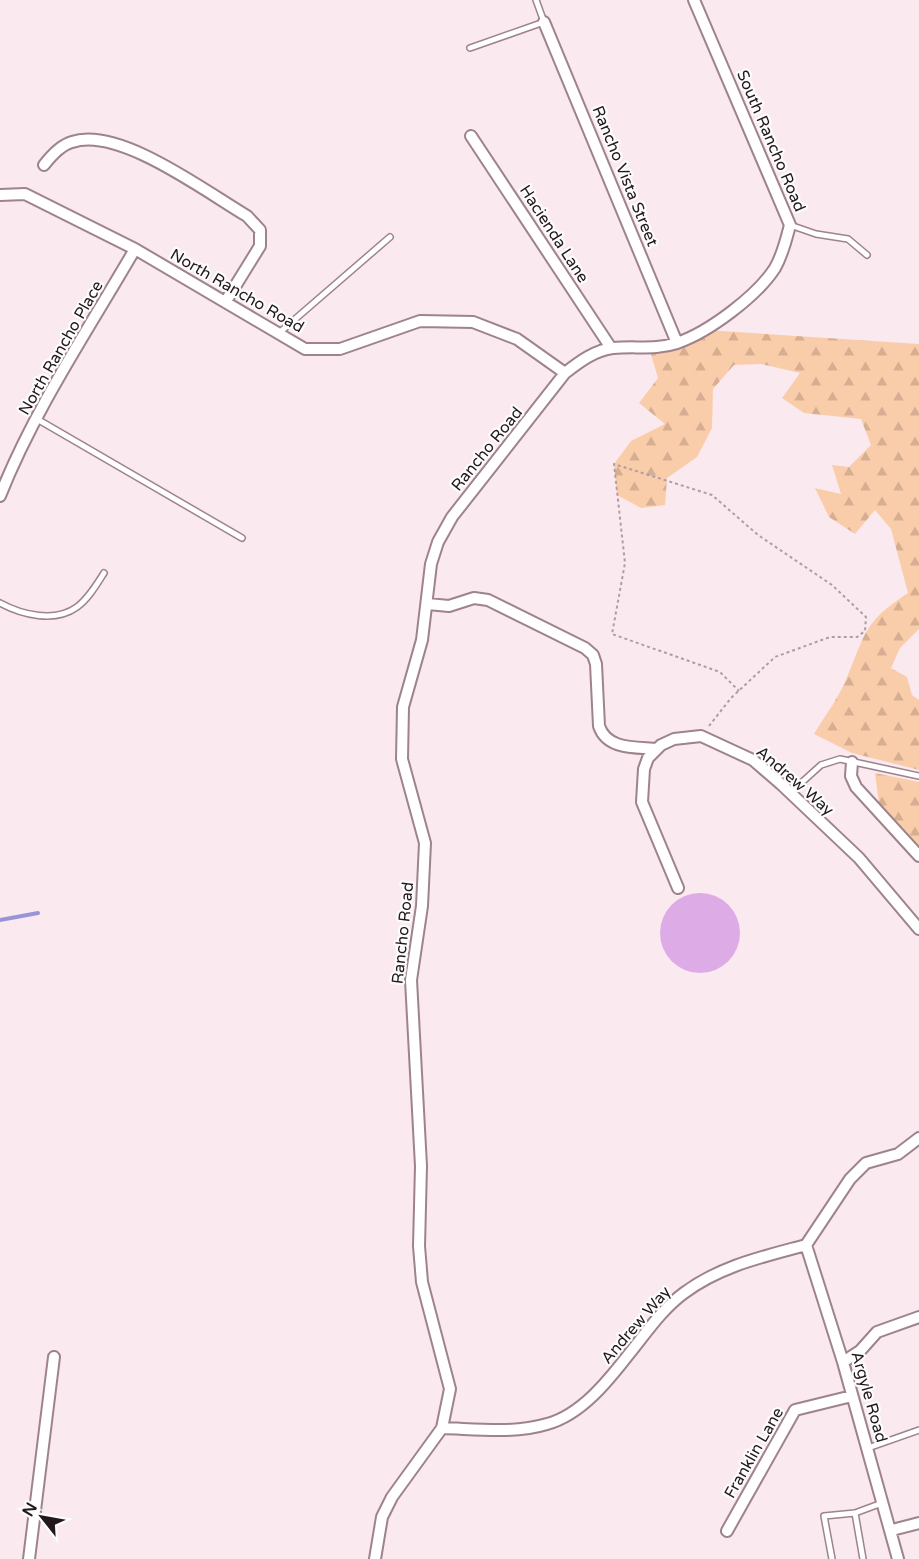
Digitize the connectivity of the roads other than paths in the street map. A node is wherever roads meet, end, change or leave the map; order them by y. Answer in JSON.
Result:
{"nodes":[{"id":1,"x":536,"y":0,"type":"edge"},
{"id":2,"x":694,"y":0,"type":"edge"},
{"id":3,"x":544,"y":22,"type":"junction"},
{"id":4,"x":470,"y":48,"type":"dead end"},
{"id":5,"x":471,"y":136,"type":"dead end"},
{"id":6,"x":44,"y":165,"type":"dead end"},
{"id":7,"x":0,"y":195,"type":"edge"},
{"id":8,"x":790,"y":225,"type":"junction"},
{"id":9,"x":390,"y":237,"type":"dead end"},
{"id":10,"x":135,"y":249,"type":"junction"},
{"id":11,"x":867,"y":255,"type":"dead end"},
{"id":12,"x":226,"y":301,"type":"junction"},
{"id":13,"x":278,"y":334,"type":"junction"},
{"id":14,"x":677,"y":343,"type":"junction"},
{"id":15,"x":611,"y":348,"type":"junction"},
{"id":16,"x":565,"y":373,"type":"junction"},
{"id":17,"x":37,"y":419,"type":"junction"},
{"id":18,"x":0,"y":496,"type":"edge"},
{"id":19,"x":242,"y":538,"type":"dead end"},
{"id":20,"x":104,"y":573,"type":"dead end"},
{"id":21,"x":0,"y":603,"type":"edge"},
{"id":22,"x":428,"y":604,"type":"junction"},
{"id":23,"x":657,"y":750,"type":"junction"},
{"id":24,"x":852,"y":762,"type":"junction"},
{"id":25,"x":919,"y":776,"type":"edge"},
{"id":26,"x":790,"y":793,"type":"junction"},
{"id":27,"x":919,"y":856,"type":"edge"},
{"id":28,"x":678,"y":888,"type":"dead end"},
{"id":29,"x":919,"y":929,"type":"edge"},
{"id":30,"x":919,"y":1138,"type":"edge"},
{"id":31,"x":806,"y":1245,"type":"junction"},
{"id":32,"x":919,"y":1317,"type":"edge"},
{"id":33,"x":54,"y":1357,"type":"dead end"},
{"id":34,"x":843,"y":1362,"type":"junction"},
{"id":35,"x":852,"y":1396,"type":"junction"},
{"id":36,"x":442,"y":1428,"type":"junction"},
{"id":37,"x":919,"y":1430,"type":"edge"},
{"id":38,"x":868,"y":1448,"type":"junction"},
{"id":39,"x":884,"y":1503,"type":"junction"},
{"id":40,"x":855,"y":1513,"type":"junction"},
{"id":41,"x":919,"y":1523,"type":"edge"},
{"id":42,"x":892,"y":1530,"type":"junction"},
{"id":43,"x":727,"y":1531,"type":"dead end"},
{"id":44,"x":29,"y":1559,"type":"edge"},
{"id":45,"x":375,"y":1559,"type":"edge"},
{"id":46,"x":832,"y":1559,"type":"edge"},
{"id":47,"x":863,"y":1559,"type":"edge"},
{"id":48,"x":898,"y":1559,"type":"edge"}],
"edges":[{"from":1,"to":3,"type":"lane"},
{"from":2,"to":8,"type":"street","name":"South Rancho Road"},
{"from":3,"to":4,"type":"lane"},
{"from":3,"to":14,"type":"street","name":"Rancho Vista Street"},
{"from":5,"to":15,"type":"street","name":"Hacienda Lane"},
{"from":6,"to":12,"type":"street"},
{"from":7,"to":10,"type":"street","name":"North Rancho Road"},
{"from":8,"to":11,"type":"lane"},
{"from":8,"to":14,"type":"street","name":"South Rancho Road"},
{"from":9,"to":13,"type":"lane"},
{"from":10,"to":12,"type":"street","name":"North Rancho Road"},
{"from":10,"to":17,"type":"street","name":"North Rancho Place"},
{"from":12,"to":13,"type":"street","name":"North Rancho Road"},
{"from":13,"to":16,"type":"street","name":"North Rancho Road"},
{"from":14,"to":15,"type":"street","name":"South Rancho Road"},
{"from":15,"to":16,"type":"street","name":"South Rancho Road"},
{"from":16,"to":22,"type":"street","name":"Rancho Road"},
{"from":17,"to":18,"type":"street","name":"North Rancho Place"},
{"from":17,"to":19,"type":"lane"},
{"from":20,"to":21,"type":"lane"},
{"from":22,"to":23,"type":"street"},
{"from":22,"to":36,"type":"street","name":"Rancho Road"},
{"from":23,"to":26,"type":"street","name":"Andrew Way"},
{"from":23,"to":28,"type":"street"},
{"from":24,"to":25,"type":"lane"},
{"from":24,"to":26,"type":"lane"},
{"from":24,"to":27,"type":"street"},
{"from":26,"to":29,"type":"street","name":"Andrew Way"},
{"from":30,"to":31,"type":"street"},
{"from":31,"to":34,"type":"street","name":"Argyle Road"},
{"from":31,"to":36,"type":"street","name":"Andrew Way"},
{"from":32,"to":34,"type":"street"},
{"from":33,"to":44,"type":"street"},
{"from":34,"to":35,"type":"street","name":"Argyle Road"},
{"from":35,"to":38,"type":"street","name":"Argyle Road"},
{"from":35,"to":43,"type":"street","name":"Franklin Lane"},
{"from":36,"to":45,"type":"street","name":"Rancho Road"},
{"from":37,"to":38,"type":"lane"},
{"from":38,"to":39,"type":"street","name":"Argyle Road"},
{"from":39,"to":40,"type":"lane"},
{"from":39,"to":42,"type":"street","name":"Argyle Road"},
{"from":40,"to":46,"type":"lane"},
{"from":40,"to":47,"type":"lane"},
{"from":41,"to":42,"type":"street"},
{"from":42,"to":48,"type":"street","name":"Argyle Road"}]}
